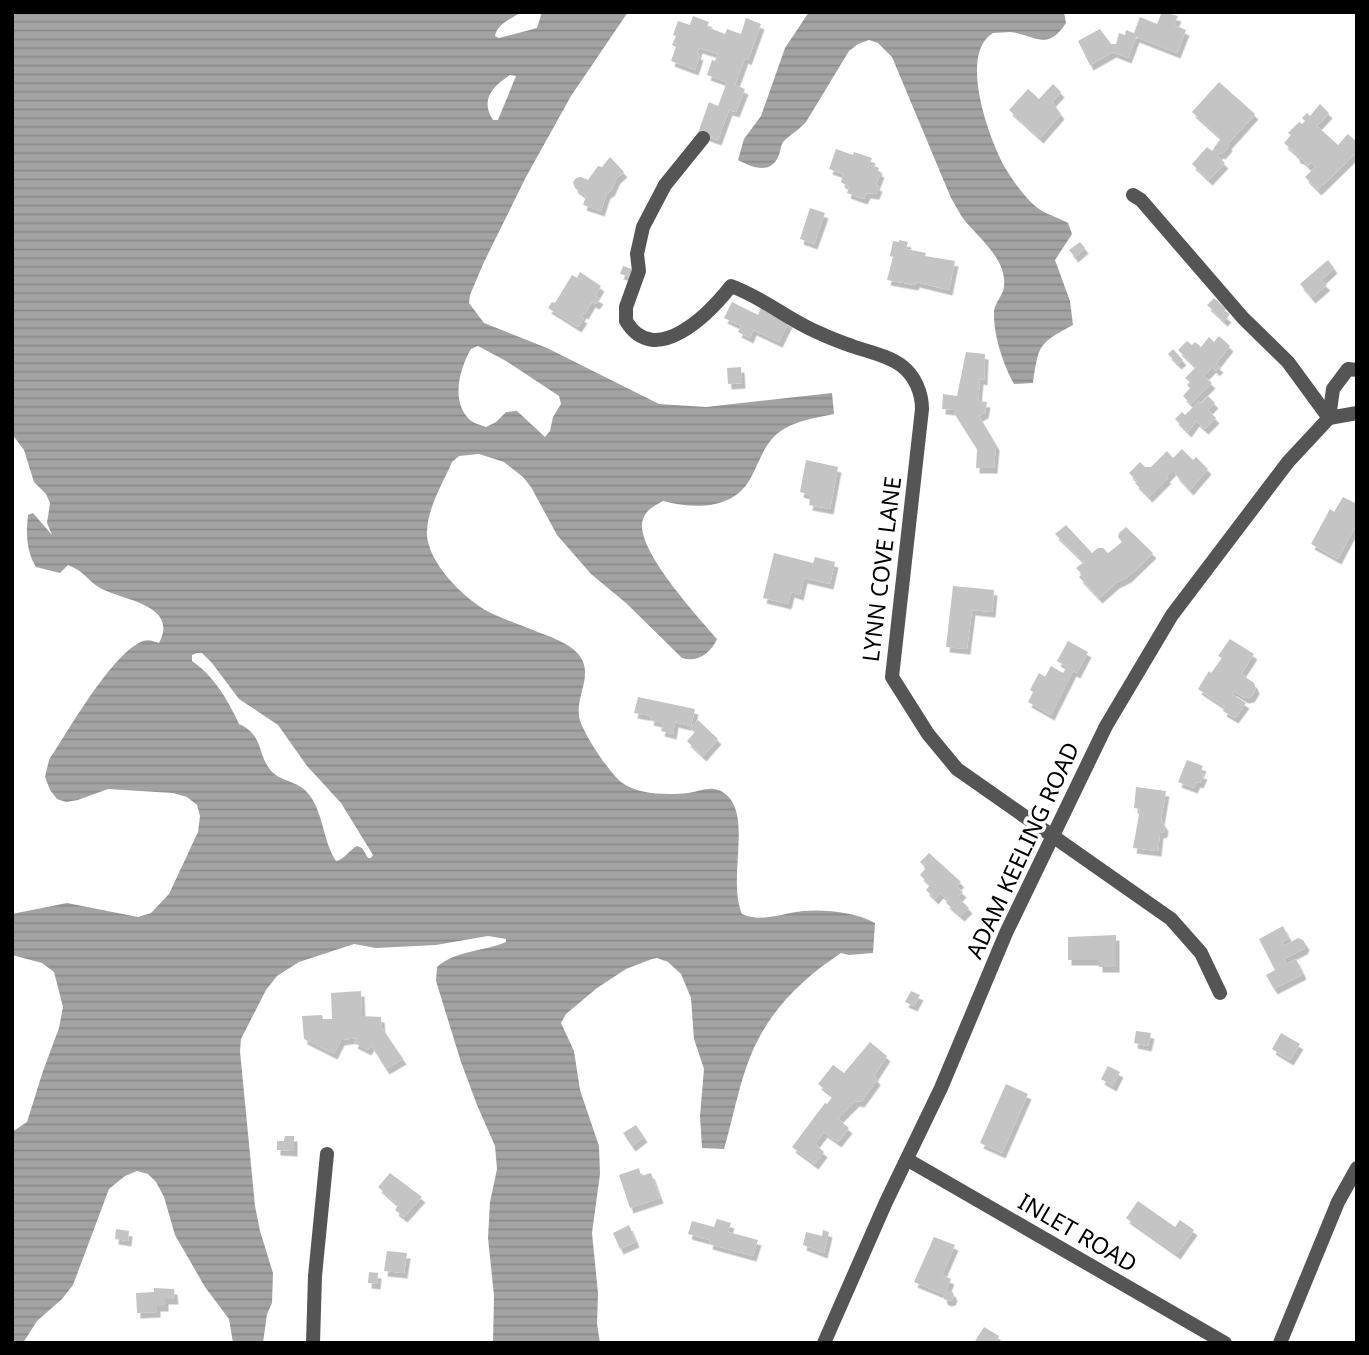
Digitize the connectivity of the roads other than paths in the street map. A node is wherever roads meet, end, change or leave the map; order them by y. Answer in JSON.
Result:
{"nodes":[{"id":1,"x":703,"y":138,"type":"dead end"},
{"id":2,"x":1133,"y":195,"type":"dead end"},
{"id":3,"x":1357,"y":370,"type":"edge"},
{"id":4,"x":1357,"y":413,"type":"edge"},
{"id":5,"x":1329,"y":418,"type":"junction"},
{"id":6,"x":1052,"y":836,"type":"junction"},
{"id":7,"x":1220,"y":993,"type":"dead end"},
{"id":8,"x":327,"y":1154,"type":"dead end"},
{"id":9,"x":908,"y":1160,"type":"junction"},
{"id":10,"x":1357,"y":1168,"type":"edge"},
{"id":11,"x":313,"y":1343,"type":"edge"},
{"id":12,"x":824,"y":1343,"type":"edge"},
{"id":13,"x":1225,"y":1343,"type":"edge"},
{"id":14,"x":1280,"y":1343,"type":"edge"}],
"edges":[{"from":1,"to":6,"type":"street","name":"LYNN COVE LANE"},
{"from":2,"to":5,"type":"street"},
{"from":3,"to":5,"type":"street","name":"ADAM KEELING ROAD"},
{"from":4,"to":5,"type":"street"},
{"from":5,"to":6,"type":"street","name":"ADAM KEELING ROAD"},
{"from":6,"to":7,"type":"street","name":"LYNN COVE LANE"},
{"from":6,"to":9,"type":"street","name":"ADAM KEELING ROAD"},
{"from":8,"to":11,"type":"street"},
{"from":9,"to":12,"type":"street","name":"ADAM KEELING ROAD"},
{"from":9,"to":13,"type":"street","name":"INLET ROAD"},
{"from":10,"to":14,"type":"street"}]}
